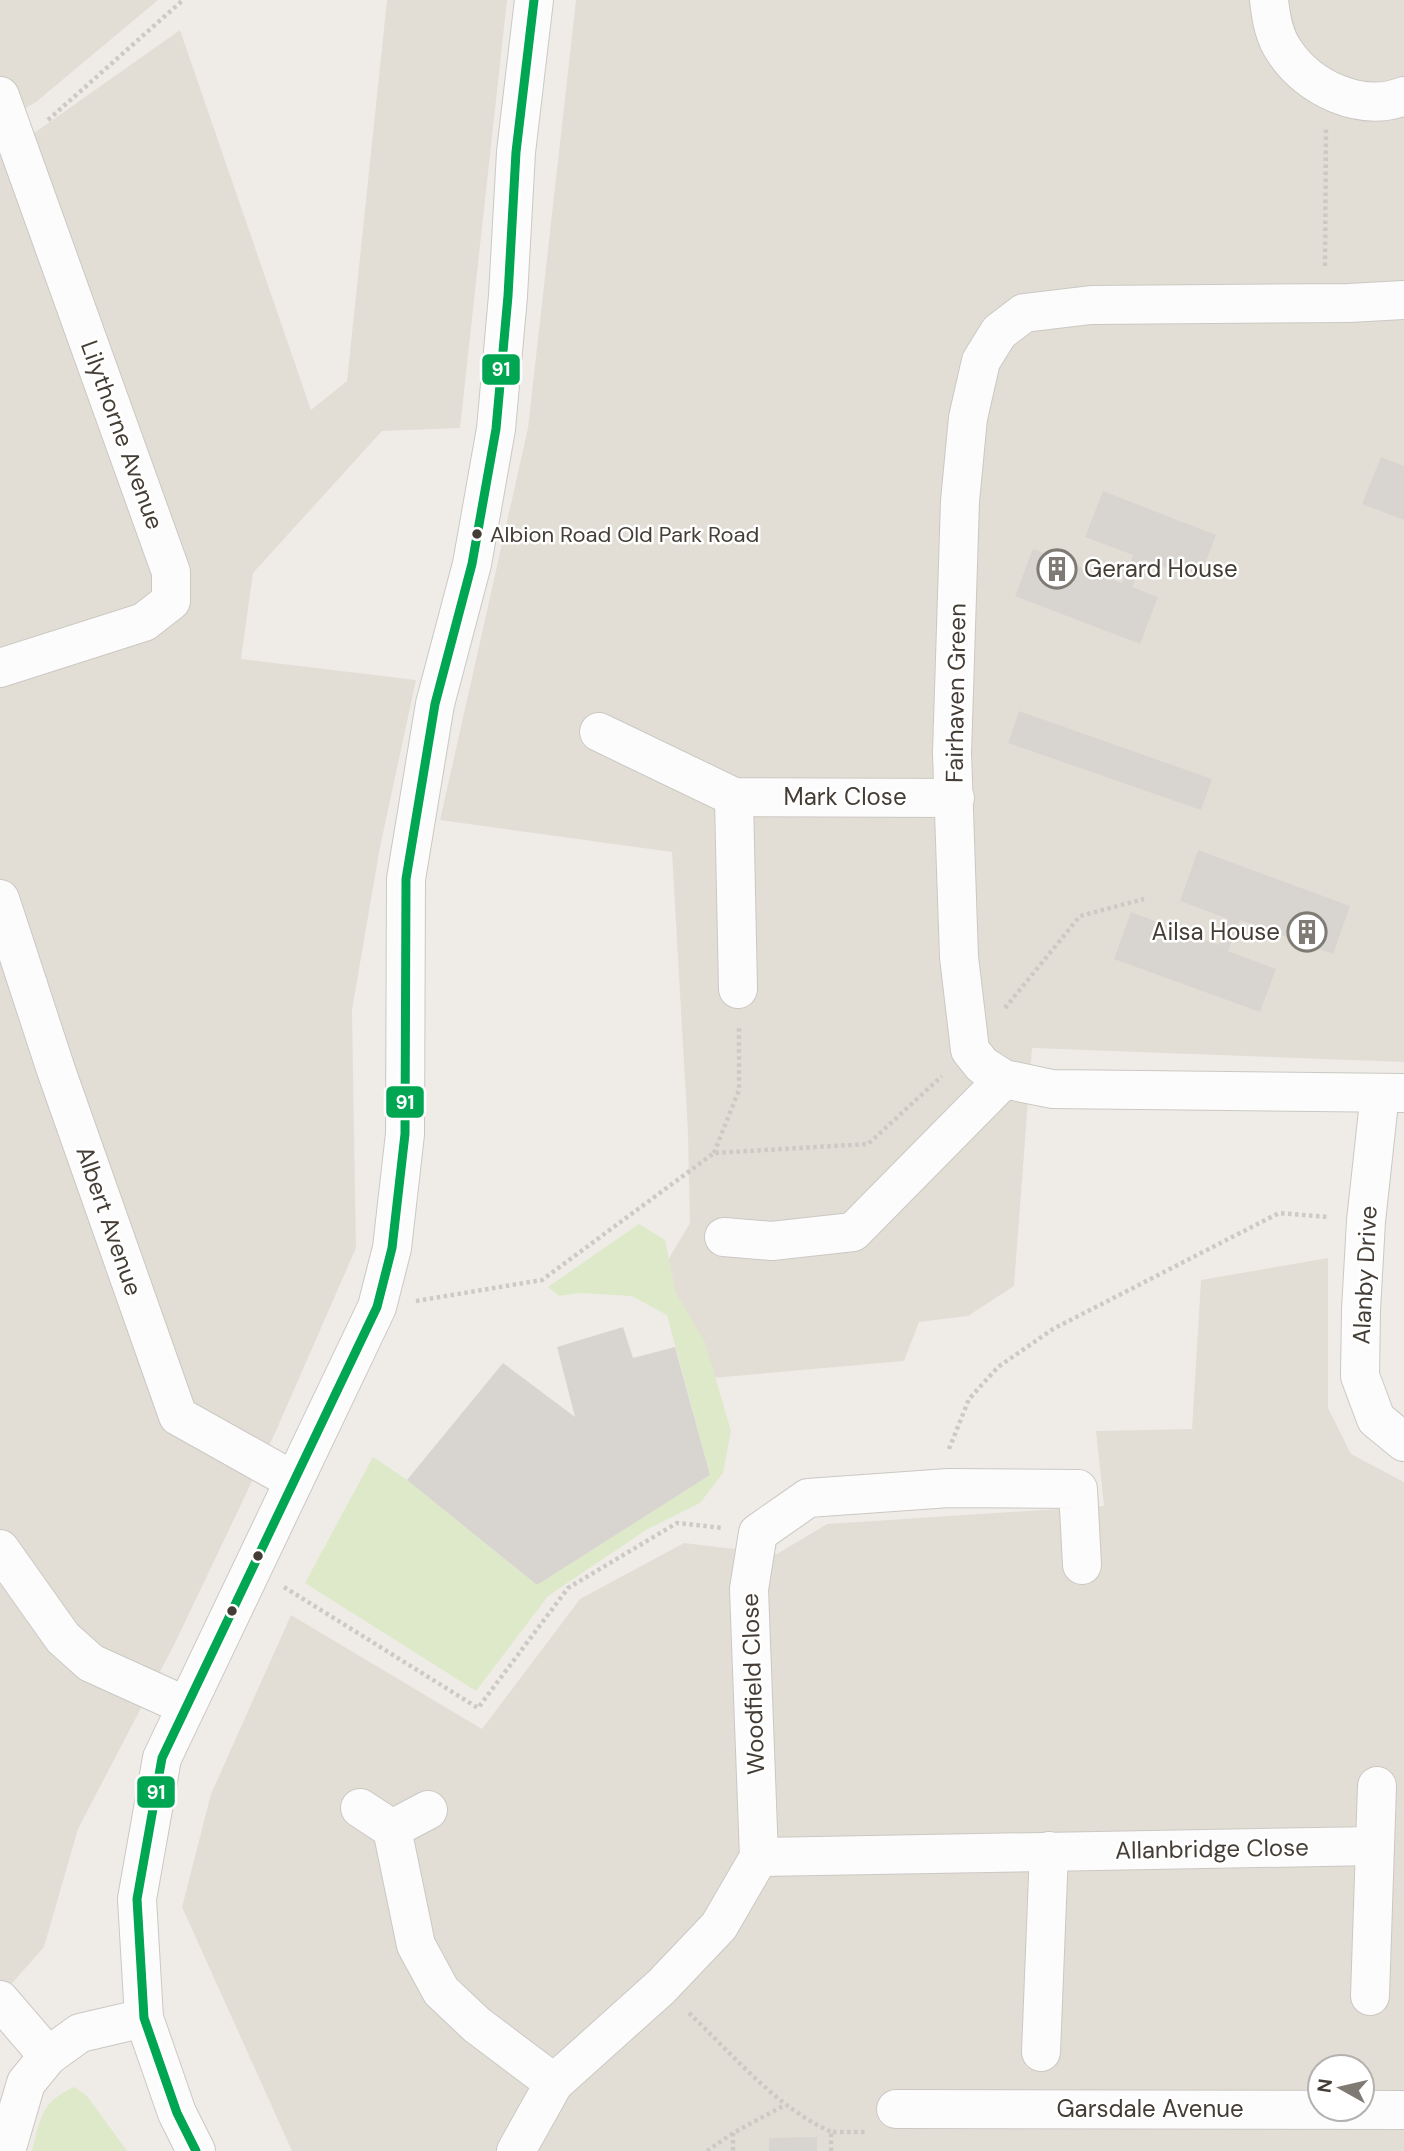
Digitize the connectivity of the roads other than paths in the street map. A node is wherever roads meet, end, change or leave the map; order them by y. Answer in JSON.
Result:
{"nodes":[{"id":1,"x":534,"y":0,"type":"edge"},
{"id":2,"x":1269,"y":0,"type":"edge"},
{"id":3,"x":0,"y":96,"type":"edge"},
{"id":4,"x":1404,"y":96,"type":"edge"},
{"id":5,"x":1404,"y":300,"type":"edge"},
{"id":6,"x":0,"y":668,"type":"edge"},
{"id":7,"x":599,"y":732,"type":"dead end"},
{"id":8,"x":734,"y":797,"type":"junction"},
{"id":9,"x":955,"y":798,"type":"junction"},
{"id":10,"x":0,"y":899,"type":"edge"},
{"id":11,"x":738,"y":989,"type":"road end"},
{"id":12,"x":1004,"y":1079,"type":"junction"},
{"id":13,"x":1392,"y":1093,"type":"edge"},
{"id":14,"x":724,"y":1237,"type":"dead end"},
{"id":15,"x":1404,"y":1442,"type":"edge"},
{"id":16,"x":294,"y":1481,"type":"junction"},
{"id":17,"x":0,"y":1549,"type":"edge"},
{"id":18,"x":1082,"y":1565,"type":"dead end"},
{"id":19,"x":187,"y":1706,"type":"junction"},
{"id":20,"x":1377,"y":1786,"type":"dead end"},
{"id":21,"x":360,"y":1808,"type":"dead end"},
{"id":22,"x":428,"y":1810,"type":"dead end"},
{"id":23,"x":392,"y":1829,"type":"junction"},
{"id":24,"x":1375,"y":1846,"type":"junction"},
{"id":25,"x":1049,"y":1851,"type":"junction"},
{"id":26,"x":759,"y":1857,"type":"junction"},
{"id":27,"x":1370,"y":1996,"type":"dead end"},
{"id":28,"x":0,"y":2000,"type":"edge"},
{"id":29,"x":144,"y":2018,"type":"junction"},
{"id":30,"x":1041,"y":2052,"type":"dead end"},
{"id":31,"x":48,"y":2056,"type":"junction"},
{"id":32,"x":554,"y":2083,"type":"junction"},
{"id":33,"x":896,"y":2109,"type":"road end"},
{"id":34,"x":1404,"y":2110,"type":"edge"},
{"id":35,"x":6,"y":2151,"type":"edge"},
{"id":36,"x":196,"y":2151,"type":"edge"},
{"id":37,"x":516,"y":2151,"type":"edge"}],
"edges":[{"from":1,"to":16,"type":"street"},
{"from":2,"to":4,"type":"street"},
{"from":3,"to":6,"type":"street","name":"Lilythorne Avenue"},
{"from":5,"to":9,"type":"street","name":"Fairhaven Green"},
{"from":7,"to":8,"type":"street","name":"Mark Close"},
{"from":8,"to":9,"type":"street","name":"Mark Close"},
{"from":8,"to":11,"type":"street"},
{"from":9,"to":12,"type":"street","name":"Fairhaven Green"},
{"from":10,"to":16,"type":"street","name":"Albert Avenue"},
{"from":12,"to":13,"type":"street"},
{"from":12,"to":14,"type":"street"},
{"from":13,"to":15,"type":"street","name":"Alanby Drive"},
{"from":16,"to":19,"type":"street"},
{"from":17,"to":19,"type":"street"},
{"from":18,"to":26,"type":"street","name":"Woodfield Close"},
{"from":19,"to":29,"type":"street"},
{"from":20,"to":24,"type":"street"},
{"from":21,"to":23,"type":"street"},
{"from":22,"to":23,"type":"street"},
{"from":23,"to":32,"type":"street"},
{"from":24,"to":25,"type":"street","name":"Allanbridge Close"},
{"from":24,"to":27,"type":"street"},
{"from":25,"to":26,"type":"street","name":"Allanbridge Close"},
{"from":25,"to":30,"type":"street"},
{"from":26,"to":32,"type":"street"},
{"from":28,"to":31,"type":"street"},
{"from":29,"to":31,"type":"street"},
{"from":29,"to":36,"type":"street"},
{"from":31,"to":35,"type":"street"},
{"from":32,"to":37,"type":"street"},
{"from":33,"to":34,"type":"street","name":"Garsdale Avenue"}]}
